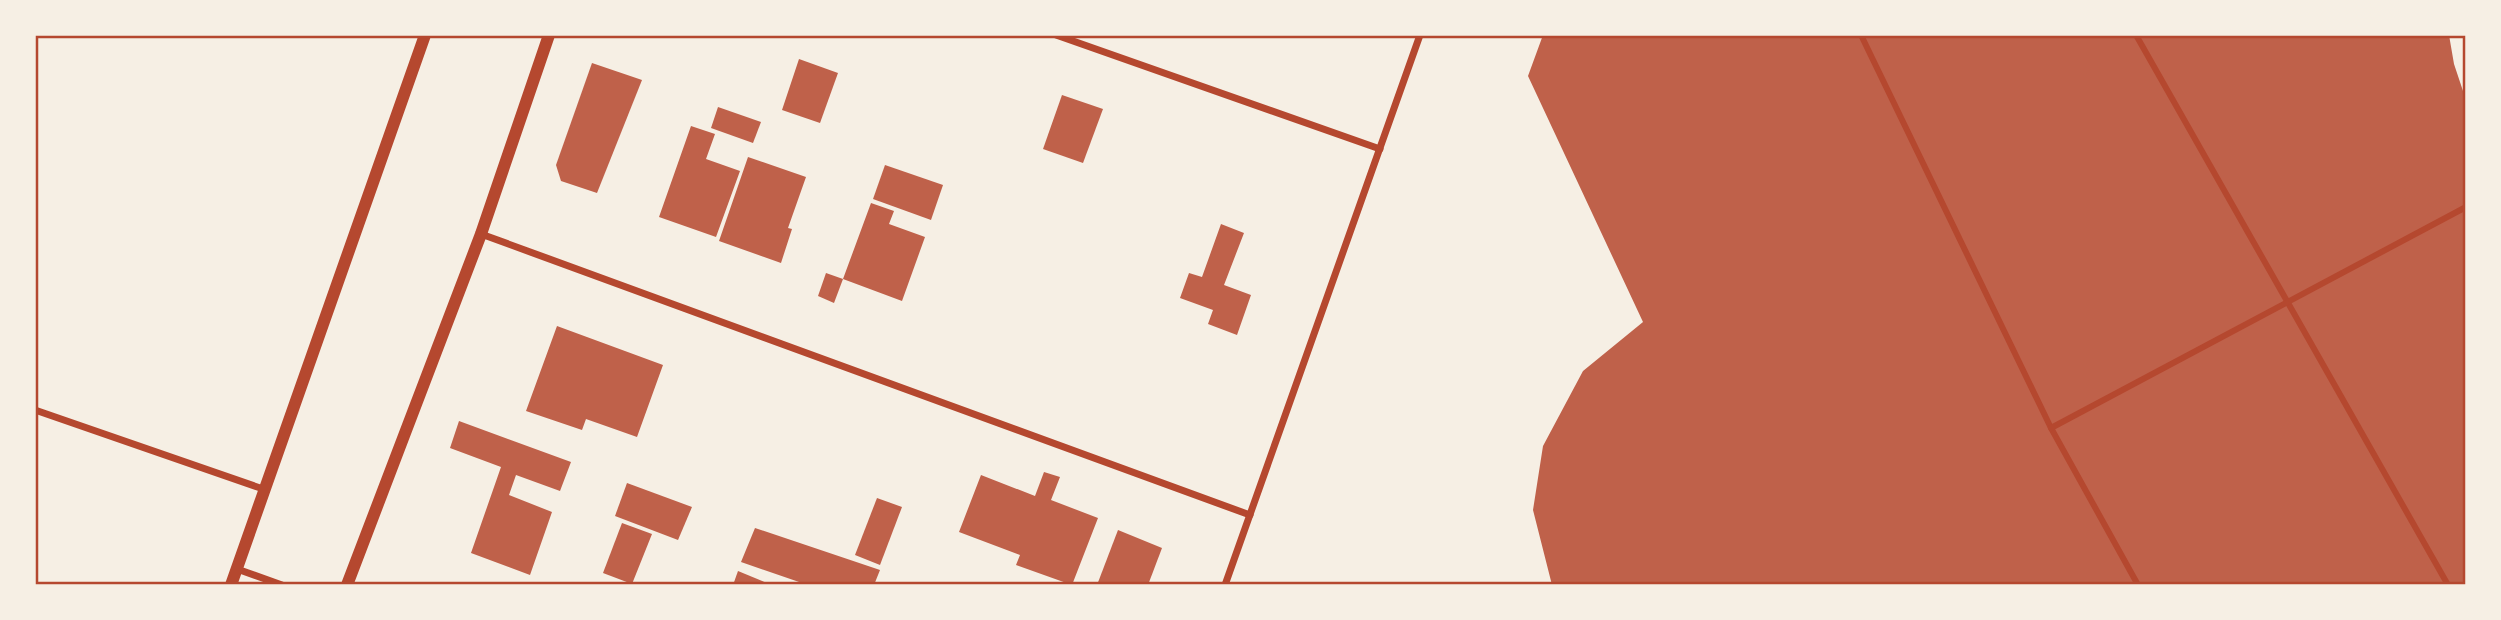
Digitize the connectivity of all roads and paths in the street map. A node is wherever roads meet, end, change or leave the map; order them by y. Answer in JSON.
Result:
{"nodes":[{"id":1,"x":425,"y":35,"type":"edge"},
{"id":2,"x":549,"y":35,"type":"edge"},
{"id":3,"x":1056,"y":35,"type":"edge"},
{"id":4,"x":1420,"y":35,"type":"edge"},
{"id":5,"x":1861,"y":35,"type":"edge"},
{"id":6,"x":2136,"y":35,"type":"edge"},
{"id":7,"x":1380,"y":149,"type":"junction"},
{"id":8,"x":2466,"y":207,"type":"edge"},
{"id":9,"x":481,"y":234,"type":"junction"},
{"id":10,"x":2288,"y":302,"type":"junction"},
{"id":11,"x":35,"y":410,"type":"edge"},
{"id":12,"x":2051,"y":428,"type":"junction"},
{"id":13,"x":266,"y":490,"type":"junction"},
{"id":14,"x":1250,"y":514,"type":"junction"},
{"id":15,"x":237,"y":569,"type":"junction"},
{"id":16,"x":231,"y":585,"type":"edge"},
{"id":17,"x":282,"y":585,"type":"edge"},
{"id":18,"x":347,"y":585,"type":"edge"},
{"id":19,"x":1225,"y":585,"type":"edge"},
{"id":20,"x":2138,"y":585,"type":"edge"},
{"id":21,"x":2448,"y":585,"type":"edge"}],
"edges":[{"from":1,"to":13,"type":"street"},
{"from":2,"to":9,"type":"street"},
{"from":3,"to":7,"type":"street"},
{"from":4,"to":7,"type":"street"},
{"from":5,"to":12,"type":"street"},
{"from":6,"to":10,"type":"street"},
{"from":7,"to":14,"type":"street"},
{"from":8,"to":10,"type":"street"},
{"from":9,"to":14,"type":"street"},
{"from":9,"to":18,"type":"street"},
{"from":10,"to":12,"type":"street"},
{"from":10,"to":21,"type":"street"},
{"from":11,"to":13,"type":"street"},
{"from":12,"to":20,"type":"street"},
{"from":13,"to":15,"type":"street"},
{"from":14,"to":19,"type":"street"},
{"from":15,"to":16,"type":"street"},
{"from":15,"to":17,"type":"street"}]}
